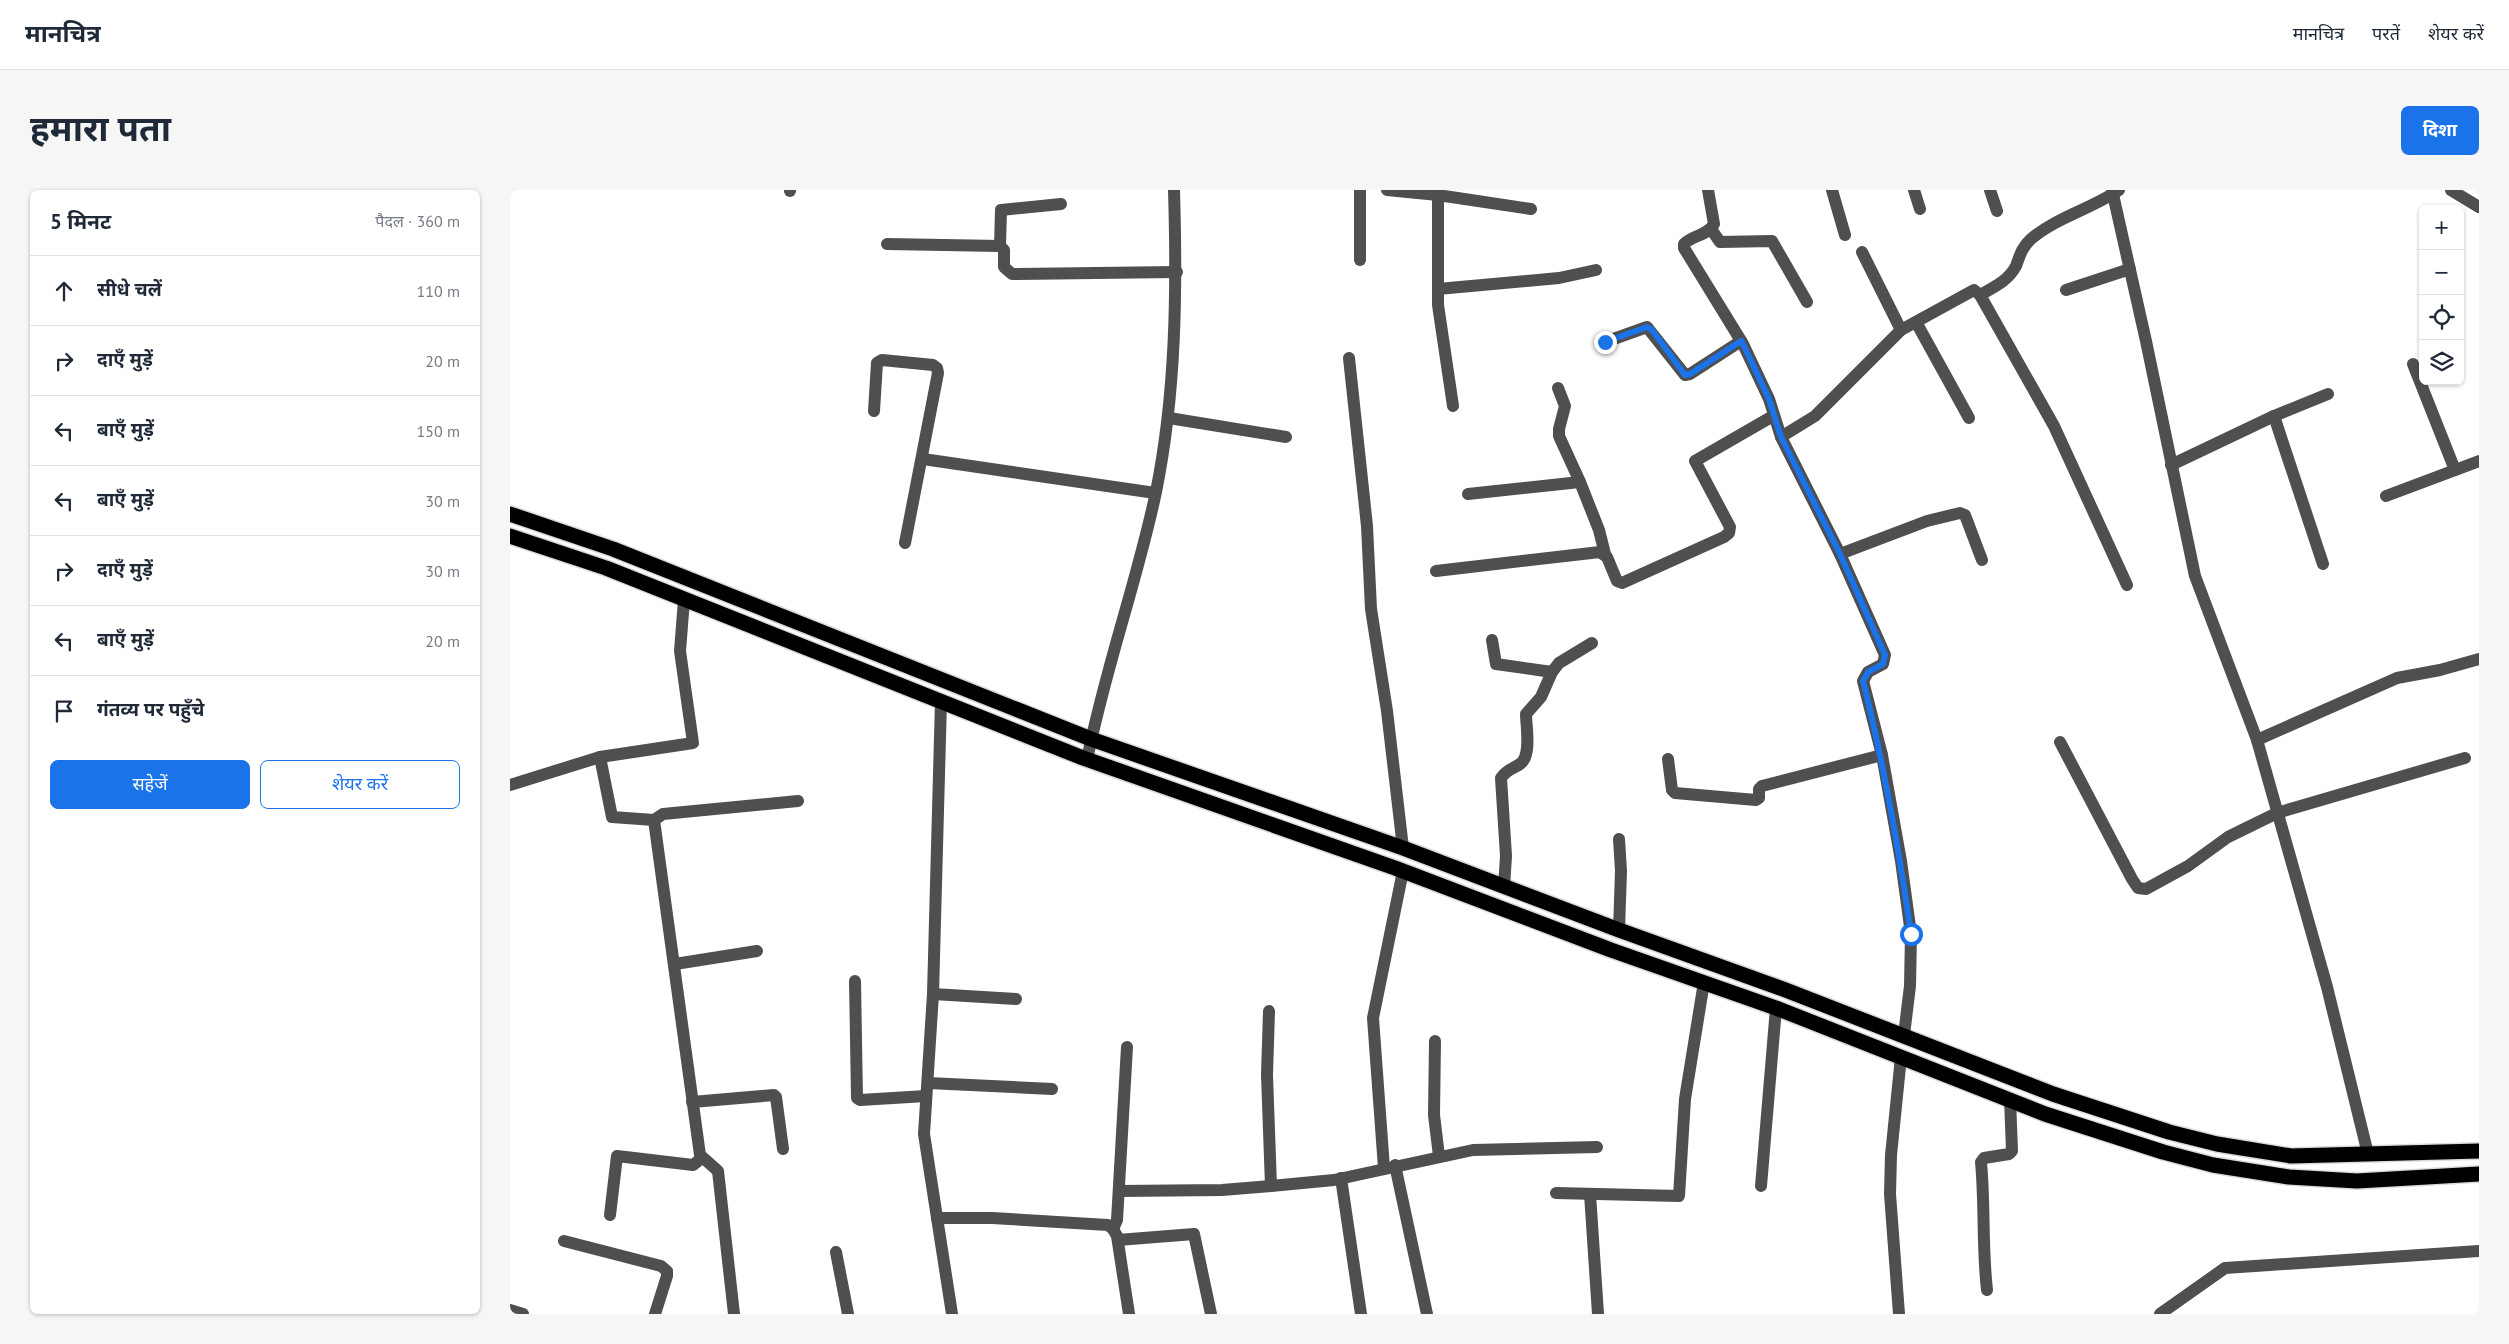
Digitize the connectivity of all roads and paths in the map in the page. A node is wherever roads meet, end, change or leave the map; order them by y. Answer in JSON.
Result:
{"nodes":[{"id":1,"x":1174,"y":190,"type":"edge"},
{"id":2,"x":1360,"y":190,"type":"edge"},
{"id":3,"x":1387,"y":190,"type":"edge"},
{"id":4,"x":1708,"y":190,"type":"edge"},
{"id":5,"x":1832,"y":190,"type":"edge"},
{"id":6,"x":1914,"y":190,"type":"edge"},
{"id":7,"x":1990,"y":190,"type":"edge"},
{"id":8,"x":2451,"y":190,"type":"edge"},
{"id":9,"x":2115,"y":191,"type":"edge"},
{"id":10,"x":1438,"y":193,"type":"edge"},
{"id":11,"x":1061,"y":204,"type":"dead end"},
{"id":12,"x":2479,"y":208,"type":"edge"},
{"id":13,"x":1531,"y":209,"type":"dead end"},
{"id":14,"x":1920,"y":209,"type":"dead end"},
{"id":15,"x":1997,"y":211,"type":"dead end"},
{"id":16,"x":1711,"y":229,"type":"junction"},
{"id":17,"x":1845,"y":235,"type":"dead end"},
{"id":18,"x":887,"y":244,"type":"dead end"},
{"id":19,"x":1000,"y":246,"type":"junction"},
{"id":20,"x":1862,"y":252,"type":"dead end"},
{"id":21,"x":1360,"y":260,"type":"dead end"},
{"id":22,"x":2130,"y":269,"type":"junction"},
{"id":23,"x":1596,"y":270,"type":"dead end"},
{"id":24,"x":1177,"y":272,"type":"junction"},
{"id":25,"x":1438,"y":290,"type":"junction"},
{"id":26,"x":2066,"y":290,"type":"dead end"},
{"id":27,"x":1980,"y":295,"type":"junction"},
{"id":28,"x":1807,"y":302,"type":"dead end"},
{"id":29,"x":1916,"y":322,"type":"junction"},
{"id":30,"x":1902,"y":330,"type":"junction"},
{"id":31,"x":1741,"y":341,"type":"junction"},
{"id":32,"x":1605,"y":342,"type":"dead end"},
{"id":33,"x":1349,"y":358,"type":"dead end"},
{"id":34,"x":2413,"y":364,"type":"dead end"},
{"id":35,"x":1558,"y":388,"type":"dead end"},
{"id":36,"x":2328,"y":394,"type":"dead end"},
{"id":37,"x":1453,"y":406,"type":"dead end"},
{"id":38,"x":874,"y":411,"type":"dead end"},
{"id":39,"x":1773,"y":416,"type":"junction"},
{"id":40,"x":2274,"y":416,"type":"junction"},
{"id":41,"x":1169,"y":418,"type":"junction"},
{"id":42,"x":1969,"y":418,"type":"dead end"},
{"id":43,"x":1286,"y":437,"type":"dead end"},
{"id":44,"x":1781,"y":437,"type":"junction"},
{"id":45,"x":922,"y":459,"type":"junction"},
{"id":46,"x":2479,"y":461,"type":"edge"},
{"id":47,"x":2171,"y":465,"type":"junction"},
{"id":48,"x":2455,"y":470,"type":"junction"},
{"id":49,"x":1580,"y":482,"type":"junction"},
{"id":50,"x":1156,"y":493,"type":"junction"},
{"id":51,"x":1468,"y":494,"type":"dead end"},
{"id":52,"x":2386,"y":496,"type":"dead end"},
{"id":53,"x":510,"y":514,"type":"edge"},
{"id":54,"x":510,"y":536,"type":"edge"},
{"id":55,"x":905,"y":543,"type":"dead end"},
{"id":56,"x":1604,"y":554,"type":"junction"},
{"id":57,"x":1840,"y":554,"type":"junction"},
{"id":58,"x":1982,"y":560,"type":"dead end"},
{"id":59,"x":2323,"y":564,"type":"dead end"},
{"id":60,"x":1436,"y":571,"type":"dead end"},
{"id":61,"x":2127,"y":586,"type":"dead end"},
{"id":62,"x":684,"y":600,"type":"junction"},
{"id":63,"x":1492,"y":640,"type":"dead end"},
{"id":64,"x":1592,"y":643,"type":"dead end"},
{"id":65,"x":2479,"y":659,"type":"edge"},
{"id":66,"x":1552,"y":672,"type":"junction"},
{"id":67,"x":941,"y":701,"type":"junction"},
{"id":68,"x":1091,"y":739,"type":"junction"},
{"id":69,"x":2257,"y":740,"type":"junction"},
{"id":70,"x":2060,"y":742,"type":"dead end"},
{"id":71,"x":1882,"y":755,"type":"junction"},
{"id":72,"x":600,"y":756,"type":"junction"},
{"id":73,"x":2465,"y":758,"type":"dead end"},
{"id":74,"x":1668,"y":759,"type":"dead end"},
{"id":75,"x":1087,"y":760,"type":"junction"},
{"id":76,"x":510,"y":785,"type":"edge"},
{"id":77,"x":798,"y":801,"type":"dead end"},
{"id":78,"x":2277,"y":814,"type":"junction"},
{"id":79,"x":654,"y":820,"type":"junction"},
{"id":80,"x":1619,"y":839,"type":"dead end"},
{"id":81,"x":1402,"y":848,"type":"junction"},
{"id":82,"x":1404,"y":871,"type":"junction"},
{"id":83,"x":1504,"y":887,"type":"junction"},
{"id":84,"x":1619,"y":930,"type":"junction"},
{"id":85,"x":757,"y":951,"type":"dead end"},
{"id":86,"x":674,"y":964,"type":"junction"},
{"id":87,"x":855,"y":981,"type":"dead end"},
{"id":88,"x":1704,"y":982,"type":"junction"},
{"id":89,"x":933,"y":994,"type":"junction"},
{"id":90,"x":1016,"y":999,"type":"dead end"},
{"id":91,"x":1776,"y":1008,"type":"junction"},
{"id":92,"x":1269,"y":1011,"type":"dead end"},
{"id":93,"x":1904,"y":1035,"type":"junction"},
{"id":94,"x":1435,"y":1041,"type":"dead end"},
{"id":95,"x":1128,"y":1047,"type":"dead end"},
{"id":96,"x":1901,"y":1057,"type":"junction"},
{"id":97,"x":928,"y":1083,"type":"junction"},
{"id":98,"x":1052,"y":1089,"type":"dead end"},
{"id":99,"x":926,"y":1096,"type":"junction"},
{"id":100,"x":2010,"y":1099,"type":"junction"},
{"id":101,"x":692,"y":1102,"type":"junction"},
{"id":102,"x":1597,"y":1147,"type":"dead end"},
{"id":103,"x":783,"y":1149,"type":"dead end"},
{"id":104,"x":2479,"y":1151,"type":"edge"},
{"id":105,"x":2368,"y":1154,"type":"junction"},
{"id":106,"x":1439,"y":1156,"type":"junction"},
{"id":107,"x":702,"y":1158,"type":"junction"},
{"id":108,"x":1390,"y":1167,"type":"junction"},
{"id":109,"x":2479,"y":1174,"type":"edge"},
{"id":110,"x":1342,"y":1178,"type":"junction"},
{"id":111,"x":1271,"y":1186,"type":"junction"},
{"id":112,"x":1761,"y":1186,"type":"dead end"},
{"id":113,"x":1119,"y":1191,"type":"junction"},
{"id":114,"x":1556,"y":1193,"type":"dead end"},
{"id":115,"x":1590,"y":1194,"type":"junction"},
{"id":116,"x":610,"y":1215,"type":"dead end"},
{"id":117,"x":938,"y":1218,"type":"junction"},
{"id":118,"x":1116,"y":1235,"type":"junction"},
{"id":119,"x":564,"y":1241,"type":"dead end"},
{"id":120,"x":2479,"y":1251,"type":"edge"},
{"id":121,"x":836,"y":1252,"type":"dead end"},
{"id":122,"x":1987,"y":1290,"type":"dead end"},
{"id":123,"x":510,"y":1310,"type":"edge"},
{"id":124,"x":948,"y":1313,"type":"edge"},
{"id":125,"x":524,"y":1314,"type":"edge"},
{"id":126,"x":655,"y":1314,"type":"edge"},
{"id":127,"x":734,"y":1314,"type":"edge"},
{"id":128,"x":848,"y":1314,"type":"edge"},
{"id":129,"x":1129,"y":1314,"type":"edge"},
{"id":130,"x":1211,"y":1314,"type":"edge"},
{"id":131,"x":1361,"y":1314,"type":"edge"},
{"id":132,"x":1427,"y":1314,"type":"edge"},
{"id":133,"x":1598,"y":1314,"type":"edge"},
{"id":134,"x":1899,"y":1314,"type":"edge"},
{"id":135,"x":2160,"y":1314,"type":"edge"}],
"edges":[{"from":1,"to":24,"type":"street"},
{"from":2,"to":21,"type":"street"},
{"from":3,"to":10,"type":"street"},
{"from":4,"to":16,"type":"street"},
{"from":5,"to":17,"type":"street"},
{"from":6,"to":14,"type":"street"},
{"from":7,"to":15,"type":"street"},
{"from":8,"to":12,"type":"street"},
{"from":9,"to":22,"type":"street"},
{"from":9,"to":27,"type":"street"},
{"from":10,"to":13,"type":"street"},
{"from":10,"to":25,"type":"street"},
{"from":11,"to":19,"type":"street"},
{"from":16,"to":28,"type":"street"},
{"from":16,"to":31,"type":"street"},
{"from":18,"to":19,"type":"street"},
{"from":19,"to":24,"type":"street"},
{"from":20,"to":30,"type":"street"},
{"from":22,"to":26,"type":"street"},
{"from":22,"to":47,"type":"street"},
{"from":23,"to":25,"type":"street"},
{"from":24,"to":41,"type":"street"},
{"from":25,"to":37,"type":"street"},
{"from":27,"to":29,"type":"street"},
{"from":27,"to":61,"type":"street"},
{"from":29,"to":30,"type":"street"},
{"from":29,"to":42,"type":"street"},
{"from":30,"to":44,"type":"street"},
{"from":31,"to":32,"type":"street"},
{"from":31,"to":39,"type":"street"},
{"from":33,"to":81,"type":"street"},
{"from":34,"to":48,"type":"street"},
{"from":35,"to":49,"type":"street"},
{"from":36,"to":40,"type":"street"},
{"from":38,"to":45,"type":"street"},
{"from":39,"to":44,"type":"street"},
{"from":39,"to":56,"type":"street"},
{"from":40,"to":47,"type":"street"},
{"from":40,"to":59,"type":"street"},
{"from":41,"to":43,"type":"street"},
{"from":41,"to":50,"type":"street"},
{"from":44,"to":57,"type":"street"},
{"from":45,"to":50,"type":"street"},
{"from":45,"to":55,"type":"street"},
{"from":46,"to":48,"type":"street"},
{"from":47,"to":69,"type":"street"},
{"from":48,"to":52,"type":"street"},
{"from":49,"to":51,"type":"street"},
{"from":49,"to":56,"type":"street"},
{"from":50,"to":68,"type":"street"},
{"from":53,"to":68,"type":"highway"},
{"from":54,"to":62,"type":"highway"},
{"from":56,"to":60,"type":"street"},
{"from":57,"to":58,"type":"street"},
{"from":57,"to":71,"type":"street"},
{"from":62,"to":67,"type":"highway"},
{"from":62,"to":72,"type":"street"},
{"from":63,"to":66,"type":"street"},
{"from":64,"to":66,"type":"street"},
{"from":65,"to":69,"type":"street"},
{"from":66,"to":83,"type":"street"},
{"from":67,"to":75,"type":"highway"},
{"from":67,"to":89,"type":"street"},
{"from":68,"to":75,"type":"street"},
{"from":68,"to":81,"type":"highway"},
{"from":69,"to":78,"type":"street"},
{"from":70,"to":78,"type":"street"},
{"from":71,"to":74,"type":"street"},
{"from":71,"to":93,"type":"street"},
{"from":72,"to":76,"type":"street"},
{"from":72,"to":79,"type":"street"},
{"from":73,"to":78,"type":"street"},
{"from":75,"to":82,"type":"highway"},
{"from":77,"to":79,"type":"street"},
{"from":78,"to":105,"type":"street"},
{"from":79,"to":86,"type":"street"},
{"from":80,"to":84,"type":"street"},
{"from":81,"to":83,"type":"highway"},
{"from":82,"to":88,"type":"highway"},
{"from":82,"to":108,"type":"street"},
{"from":83,"to":84,"type":"highway"},
{"from":84,"to":93,"type":"highway"},
{"from":85,"to":86,"type":"street"},
{"from":86,"to":101,"type":"street"},
{"from":87,"to":99,"type":"street"},
{"from":88,"to":91,"type":"highway"},
{"from":88,"to":115,"type":"street"},
{"from":89,"to":90,"type":"street"},
{"from":89,"to":97,"type":"street"},
{"from":91,"to":96,"type":"highway"},
{"from":91,"to":112,"type":"street"},
{"from":92,"to":111,"type":"street"},
{"from":93,"to":105,"type":"highway"},
{"from":94,"to":106,"type":"street"},
{"from":95,"to":113,"type":"street"},
{"from":96,"to":100,"type":"highway"},
{"from":96,"to":134,"type":"street"},
{"from":97,"to":98,"type":"street"},
{"from":97,"to":99,"type":"street"},
{"from":99,"to":117,"type":"street"},
{"from":100,"to":109,"type":"highway"},
{"from":100,"to":122,"type":"street"},
{"from":101,"to":103,"type":"street"},
{"from":101,"to":107,"type":"street"},
{"from":102,"to":106,"type":"street"},
{"from":104,"to":105,"type":"highway"},
{"from":106,"to":108,"type":"street"},
{"from":107,"to":116,"type":"street"},
{"from":107,"to":127,"type":"street"},
{"from":108,"to":110,"type":"street"},
{"from":108,"to":132,"type":"street"},
{"from":110,"to":111,"type":"street"},
{"from":110,"to":131,"type":"street"},
{"from":111,"to":113,"type":"street"},
{"from":113,"to":118,"type":"street"},
{"from":114,"to":115,"type":"street"},
{"from":115,"to":133,"type":"street"},
{"from":117,"to":118,"type":"street"},
{"from":117,"to":124,"type":"street"},
{"from":118,"to":129,"type":"street"},
{"from":118,"to":130,"type":"street"},
{"from":119,"to":126,"type":"street"},
{"from":120,"to":135,"type":"street"},
{"from":121,"to":128,"type":"street"},
{"from":123,"to":125,"type":"street"}]}
